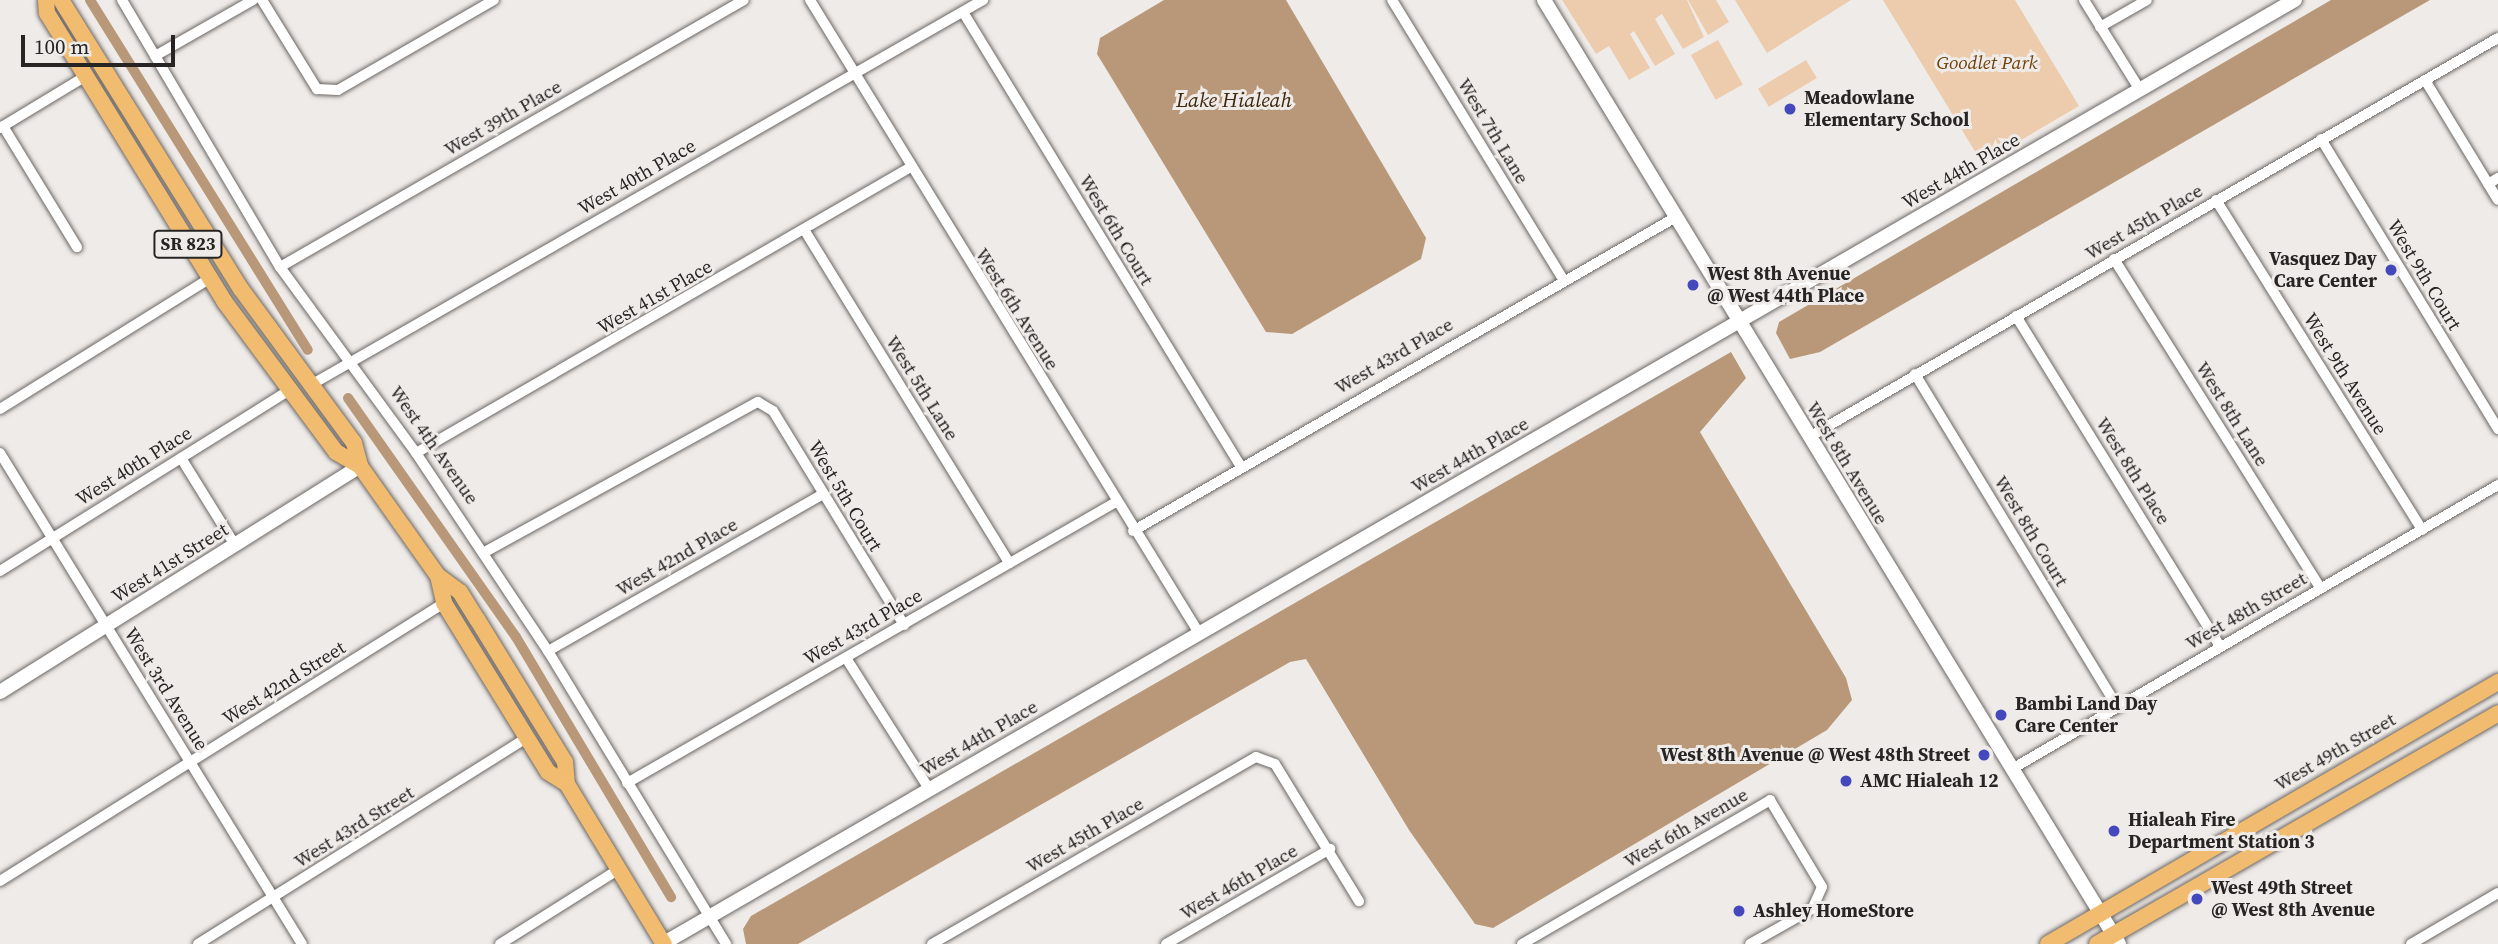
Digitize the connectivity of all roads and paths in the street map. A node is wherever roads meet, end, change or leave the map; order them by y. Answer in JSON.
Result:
{"nodes":[{"id":1,"x":46,"y":0,"type":"edge"},
{"id":2,"x":61,"y":0,"type":"edge"},
{"id":3,"x":122,"y":0,"type":"edge"},
{"id":4,"x":253,"y":0,"type":"edge"},
{"id":5,"x":262,"y":0,"type":"edge"},
{"id":6,"x":495,"y":0,"type":"edge"},
{"id":7,"x":744,"y":0,"type":"edge"},
{"id":8,"x":810,"y":0,"type":"edge"},
{"id":9,"x":983,"y":0,"type":"edge"},
{"id":10,"x":1392,"y":0,"type":"edge"},
{"id":11,"x":1544,"y":0,"type":"edge"},
{"id":12,"x":2084,"y":0,"type":"edge"},
{"id":13,"x":2147,"y":0,"type":"edge"},
{"id":14,"x":2295,"y":0,"type":"edge"},
{"id":15,"x":962,"y":12,"type":"junction"},
{"id":16,"x":2100,"y":27,"type":"junction"},
{"id":17,"x":2498,"y":38,"type":"edge"},
{"id":18,"x":155,"y":56,"type":"junction"},
{"id":19,"x":855,"y":74,"type":"junction"},
{"id":20,"x":86,"y":76,"type":"junction"},
{"id":21,"x":2425,"y":80,"type":"junction"},
{"id":22,"x":113,"y":81,"type":"junction"},
{"id":23,"x":2140,"y":90,"type":"junction"},
{"id":24,"x":2,"y":127,"type":"edge"},
{"id":25,"x":2321,"y":139,"type":"junction"},
{"id":26,"x":909,"y":168,"type":"junction"},
{"id":27,"x":2493,"y":181,"type":"edge"},
{"id":28,"x":2216,"y":200,"type":"junction"},
{"id":29,"x":2498,"y":200,"type":"edge"},
{"id":30,"x":1676,"y":217,"type":"junction"},
{"id":31,"x":804,"y":231,"type":"junction"},
{"id":32,"x":76,"y":247,"type":"dead end"},
{"id":33,"x":2114,"y":259,"type":"junction"},
{"id":34,"x":280,"y":267,"type":"junction"},
{"id":35,"x":209,"y":279,"type":"junction"},
{"id":36,"x":1563,"y":279,"type":"junction"},
{"id":37,"x":2016,"y":316,"type":"junction"},
{"id":38,"x":1739,"y":321,"type":"junction"},
{"id":39,"x":349,"y":362,"type":"junction"},
{"id":40,"x":1915,"y":374,"type":"junction"},
{"id":41,"x":309,"y":386,"type":"junction"},
{"id":42,"x":288,"y":391,"type":"junction"},
{"id":43,"x":0,"y":409,"type":"edge"},
{"id":44,"x":2498,"y":429,"type":"edge"},
{"id":45,"x":1809,"y":437,"type":"junction"},
{"id":46,"x":0,"y":453,"type":"edge"},
{"id":47,"x":416,"y":453,"type":"junction"},
{"id":48,"x":181,"y":458,"type":"junction"},
{"id":49,"x":360,"y":466,"type":"junction"},
{"id":50,"x":1240,"y":466,"type":"junction"},
{"id":51,"x":2498,"y":485,"type":"edge"},
{"id":52,"x":823,"y":494,"type":"junction"},
{"id":53,"x":1116,"y":502,"type":"junction"},
{"id":54,"x":2422,"y":530,"type":"junction"},
{"id":55,"x":1133,"y":531,"type":"junction"},
{"id":56,"x":53,"y":537,"type":"junction"},
{"id":57,"x":235,"y":545,"type":"junction"},
{"id":58,"x":483,"y":553,"type":"junction"},
{"id":59,"x":1009,"y":563,"type":"junction"},
{"id":60,"x":0,"y":571,"type":"edge"},
{"id":61,"x":438,"y":576,"type":"junction"},
{"id":62,"x":2320,"y":588,"type":"junction"},
{"id":63,"x":444,"y":603,"type":"junction"},
{"id":64,"x":106,"y":625,"type":"junction"},
{"id":65,"x":904,"y":625,"type":"junction"},
{"id":66,"x":1199,"y":633,"type":"junction"},
{"id":67,"x":2219,"y":645,"type":"junction"},
{"id":68,"x":548,"y":651,"type":"junction"},
{"id":69,"x":846,"y":658,"type":"junction"},
{"id":70,"x":2498,"y":682,"type":"edge"},
{"id":71,"x":0,"y":692,"type":"edge"},
{"id":72,"x":2117,"y":706,"type":"junction"},
{"id":73,"x":2498,"y":713,"type":"edge"},
{"id":74,"x":2414,"y":730,"type":"junction"},
{"id":75,"x":527,"y":738,"type":"junction"},
{"id":76,"x":2427,"y":754,"type":"junction"},
{"id":77,"x":191,"y":763,"type":"junction"},
{"id":78,"x":2012,"y":769,"type":"junction"},
{"id":79,"x":627,"y":783,"type":"junction"},
{"id":80,"x":567,"y":784,"type":"junction"},
{"id":81,"x":929,"y":789,"type":"junction"},
{"id":82,"x":2258,"y":822,"type":"junction"},
{"id":83,"x":1330,"y":849,"type":"junction"},
{"id":84,"x":619,"y":869,"type":"junction"},
{"id":85,"x":0,"y":881,"type":"edge"},
{"id":86,"x":2204,"y":883,"type":"junction"},
{"id":87,"x":2498,"y":893,"type":"edge"},
{"id":88,"x":274,"y":898,"type":"junction"},
{"id":89,"x":1359,"y":901,"type":"dead end"},
{"id":90,"x":2101,"y":913,"type":"junction"},
{"id":91,"x":709,"y":916,"type":"junction"},
{"id":92,"x":2116,"y":939,"type":"edge"},
{"id":93,"x":198,"y":944,"type":"edge"},
{"id":94,"x":302,"y":944,"type":"edge"},
{"id":95,"x":500,"y":944,"type":"edge"},
{"id":96,"x":665,"y":944,"type":"edge"},
{"id":97,"x":726,"y":944,"type":"edge"},
{"id":98,"x":932,"y":944,"type":"edge"},
{"id":99,"x":1166,"y":944,"type":"edge"},
{"id":100,"x":1522,"y":944,"type":"edge"},
{"id":101,"x":1750,"y":944,"type":"edge"},
{"id":102,"x":2048,"y":944,"type":"edge"},
{"id":103,"x":2097,"y":944,"type":"edge"},
{"id":104,"x":2411,"y":944,"type":"edge"}],
"edges":[{"from":1,"to":20,"type":"main road","number":"SR 823"},
{"from":2,"to":22,"type":"main road","number":"SR 823"},
{"from":3,"to":18,"type":"street","name":"West 4th Avenue"},
{"from":4,"to":18,"type":"street"},
{"from":5,"to":6,"type":"street"},
{"from":7,"to":34,"type":"street","name":"West 39th Place"},
{"from":8,"to":19,"type":"street","name":"West 6th Avenue"},
{"from":9,"to":15,"type":"street","name":"West 40th Place"},
{"from":10,"to":36,"type":"street","name":"West 7th Lane"},
{"from":11,"to":30,"type":"street","name":"West 8th Avenue"},
{"from":12,"to":16,"type":"street"},
{"from":13,"to":16,"type":"street"},
{"from":14,"to":23,"type":"street","name":"West 44th Place"},
{"from":15,"to":19,"type":"street","name":"West 40th Place"},
{"from":15,"to":50,"type":"street","name":"West 6th Court"},
{"from":16,"to":23,"type":"street"},
{"from":17,"to":21,"type":"street","name":"West 45th Place"},
{"from":18,"to":34,"type":"street","name":"West 4th Avenue"},
{"from":19,"to":26,"type":"street","name":"West 6th Avenue"},
{"from":19,"to":39,"type":"street","name":"West 40th Place"},
{"from":20,"to":22,"type":"main road"},
{"from":20,"to":24,"type":"street"},
{"from":20,"to":35,"type":"main road","number":"SR 823"},
{"from":21,"to":25,"type":"street","name":"West 45th Place"},
{"from":21,"to":27,"type":"street"},
{"from":22,"to":41,"type":"main road","number":"SR 823"},
{"from":23,"to":38,"type":"street","name":"West 44th Place"},
{"from":24,"to":32,"type":"street"},
{"from":25,"to":28,"type":"street","name":"West 45th Place"},
{"from":25,"to":44,"type":"street","name":"West 9th Court"},
{"from":26,"to":31,"type":"street","name":"West 41st Place"},
{"from":26,"to":53,"type":"street","name":"West 6th Avenue"},
{"from":27,"to":29,"type":"street"},
{"from":28,"to":33,"type":"street","name":"West 45th Place"},
{"from":28,"to":54,"type":"street","name":"West 9th Avenue"},
{"from":30,"to":36,"type":"street","name":"West 43rd Place"},
{"from":30,"to":38,"type":"street","name":"West 8th Avenue"},
{"from":31,"to":47,"type":"street","name":"West 41st Place"},
{"from":31,"to":59,"type":"street","name":"West 5th Lane"},
{"from":33,"to":37,"type":"street","name":"West 45th Place"},
{"from":33,"to":62,"type":"street","name":"West 8th Lane"},
{"from":34,"to":39,"type":"street","name":"West 4th Avenue"},
{"from":35,"to":42,"type":"main road","number":"SR 823"},
{"from":35,"to":43,"type":"street"},
{"from":36,"to":50,"type":"street","name":"West 43rd Place"},
{"from":37,"to":40,"type":"street","name":"West 45th Place"},
{"from":37,"to":67,"type":"street","name":"West 8th Place"},
{"from":38,"to":45,"type":"street","name":"West 8th Avenue"},
{"from":38,"to":66,"type":"street","name":"West 44th Place"},
{"from":39,"to":41,"type":"street","name":"West 40th Place"},
{"from":39,"to":47,"type":"street","name":"West 4th Avenue"},
{"from":40,"to":45,"type":"street","name":"West 45th Place"},
{"from":40,"to":72,"type":"street","name":"West 8th Court"},
{"from":41,"to":49,"type":"main road","number":"SR 823"},
{"from":42,"to":48,"type":"street","name":"West 40th Place"},
{"from":42,"to":49,"type":"main road","number":"SR 823"},
{"from":45,"to":78,"type":"street","name":"West 8th Avenue"},
{"from":46,"to":56,"type":"street","name":"West 3rd Avenue"},
{"from":47,"to":58,"type":"street","name":"West 4th Avenue"},
{"from":48,"to":56,"type":"street","name":"West 40th Place"},
{"from":48,"to":57,"type":"street"},
{"from":49,"to":57,"type":"street","name":"West 41st Street"},
{"from":49,"to":61,"type":"main road","number":"SR 823"},
{"from":50,"to":55,"type":"street","name":"West 43rd Place"},
{"from":51,"to":54,"type":"street","name":"West 48th Street"},
{"from":52,"to":58,"type":"street","name":"West 5th Court"},
{"from":52,"to":65,"type":"street","name":"West 5th Court"},
{"from":52,"to":68,"type":"street","name":"West 42nd Place"},
{"from":53,"to":55,"type":"street","name":"West 6th Avenue"},
{"from":53,"to":59,"type":"street","name":"West 43rd Place"},
{"from":54,"to":62,"type":"street","name":"West 48th Street"},
{"from":55,"to":66,"type":"street","name":"West 6th Avenue"},
{"from":56,"to":60,"type":"street","name":"West 40th Place"},
{"from":56,"to":64,"type":"street","name":"West 3rd Avenue"},
{"from":57,"to":64,"type":"street","name":"West 41st Street"},
{"from":58,"to":68,"type":"street","name":"West 4th Avenue"},
{"from":59,"to":65,"type":"street","name":"West 43rd Place"},
{"from":61,"to":63,"type":"main road","number":"SR 823"},
{"from":61,"to":80,"type":"main road","number":"SR 823"},
{"from":62,"to":67,"type":"street","name":"West 48th Street"},
{"from":63,"to":75,"type":"main road","number":"SR 823"},
{"from":63,"to":77,"type":"street","name":"West 42nd Street"},
{"from":64,"to":71,"type":"street","name":"West 41st Street"},
{"from":64,"to":77,"type":"street","name":"West 3rd Avenue"},
{"from":65,"to":69,"type":"street","name":"West 43rd Place"},
{"from":66,"to":81,"type":"street","name":"West 44th Place"},
{"from":67,"to":72,"type":"street","name":"West 48th Street"},
{"from":68,"to":79,"type":"street","name":"West 4th Avenue"},
{"from":69,"to":79,"type":"street","name":"West 43rd Place"},
{"from":69,"to":81,"type":"street"},
{"from":70,"to":74,"type":"main road","name":"West 49th Street"},
{"from":72,"to":78,"type":"street","name":"West 48th Street"},
{"from":73,"to":76,"type":"main road"},
{"from":74,"to":76,"type":"main road"},
{"from":74,"to":82,"type":"main road","name":"West 49th Street"},
{"from":75,"to":80,"type":"main road","number":"SR 823"},
{"from":75,"to":88,"type":"street","name":"West 43rd Street"},
{"from":76,"to":86,"type":"main road"},
{"from":77,"to":85,"type":"street","name":"West 42nd Street"},
{"from":77,"to":88,"type":"street","name":"West 3rd Avenue"},
{"from":78,"to":90,"type":"street","name":"West 8th Avenue"},
{"from":79,"to":91,"type":"street","name":"West 4th Avenue"},
{"from":80,"to":84,"type":"main road","number":"SR 823"},
{"from":81,"to":91,"type":"street","name":"West 44th Place"},
{"from":82,"to":86,"type":"main road"},
{"from":82,"to":90,"type":"main road","name":"West 49th Street"},
{"from":83,"to":89,"type":"street"},
{"from":83,"to":98,"type":"street","name":"West 45th Place"},
{"from":83,"to":99,"type":"street","name":"West 46th Place"},
{"from":84,"to":95,"type":"street"},
{"from":84,"to":96,"type":"main road","number":"SR 823"},
{"from":86,"to":92,"type":"main road"},
{"from":87,"to":104,"type":"street"},
{"from":88,"to":93,"type":"street","name":"West 43rd Street"},
{"from":88,"to":94,"type":"street","name":"West 3rd Avenue"},
{"from":90,"to":92,"type":"street","name":"West 8th Avenue"},
{"from":90,"to":102,"type":"main road","name":"West 49th Street"},
{"from":91,"to":96,"type":"street","name":"West 44th Place"},
{"from":91,"to":97,"type":"street","name":"West 4th Avenue"},
{"from":92,"to":103,"type":"main road"},
{"from":100,"to":101,"type":"street","name":"West 6th Avenue"}]}
